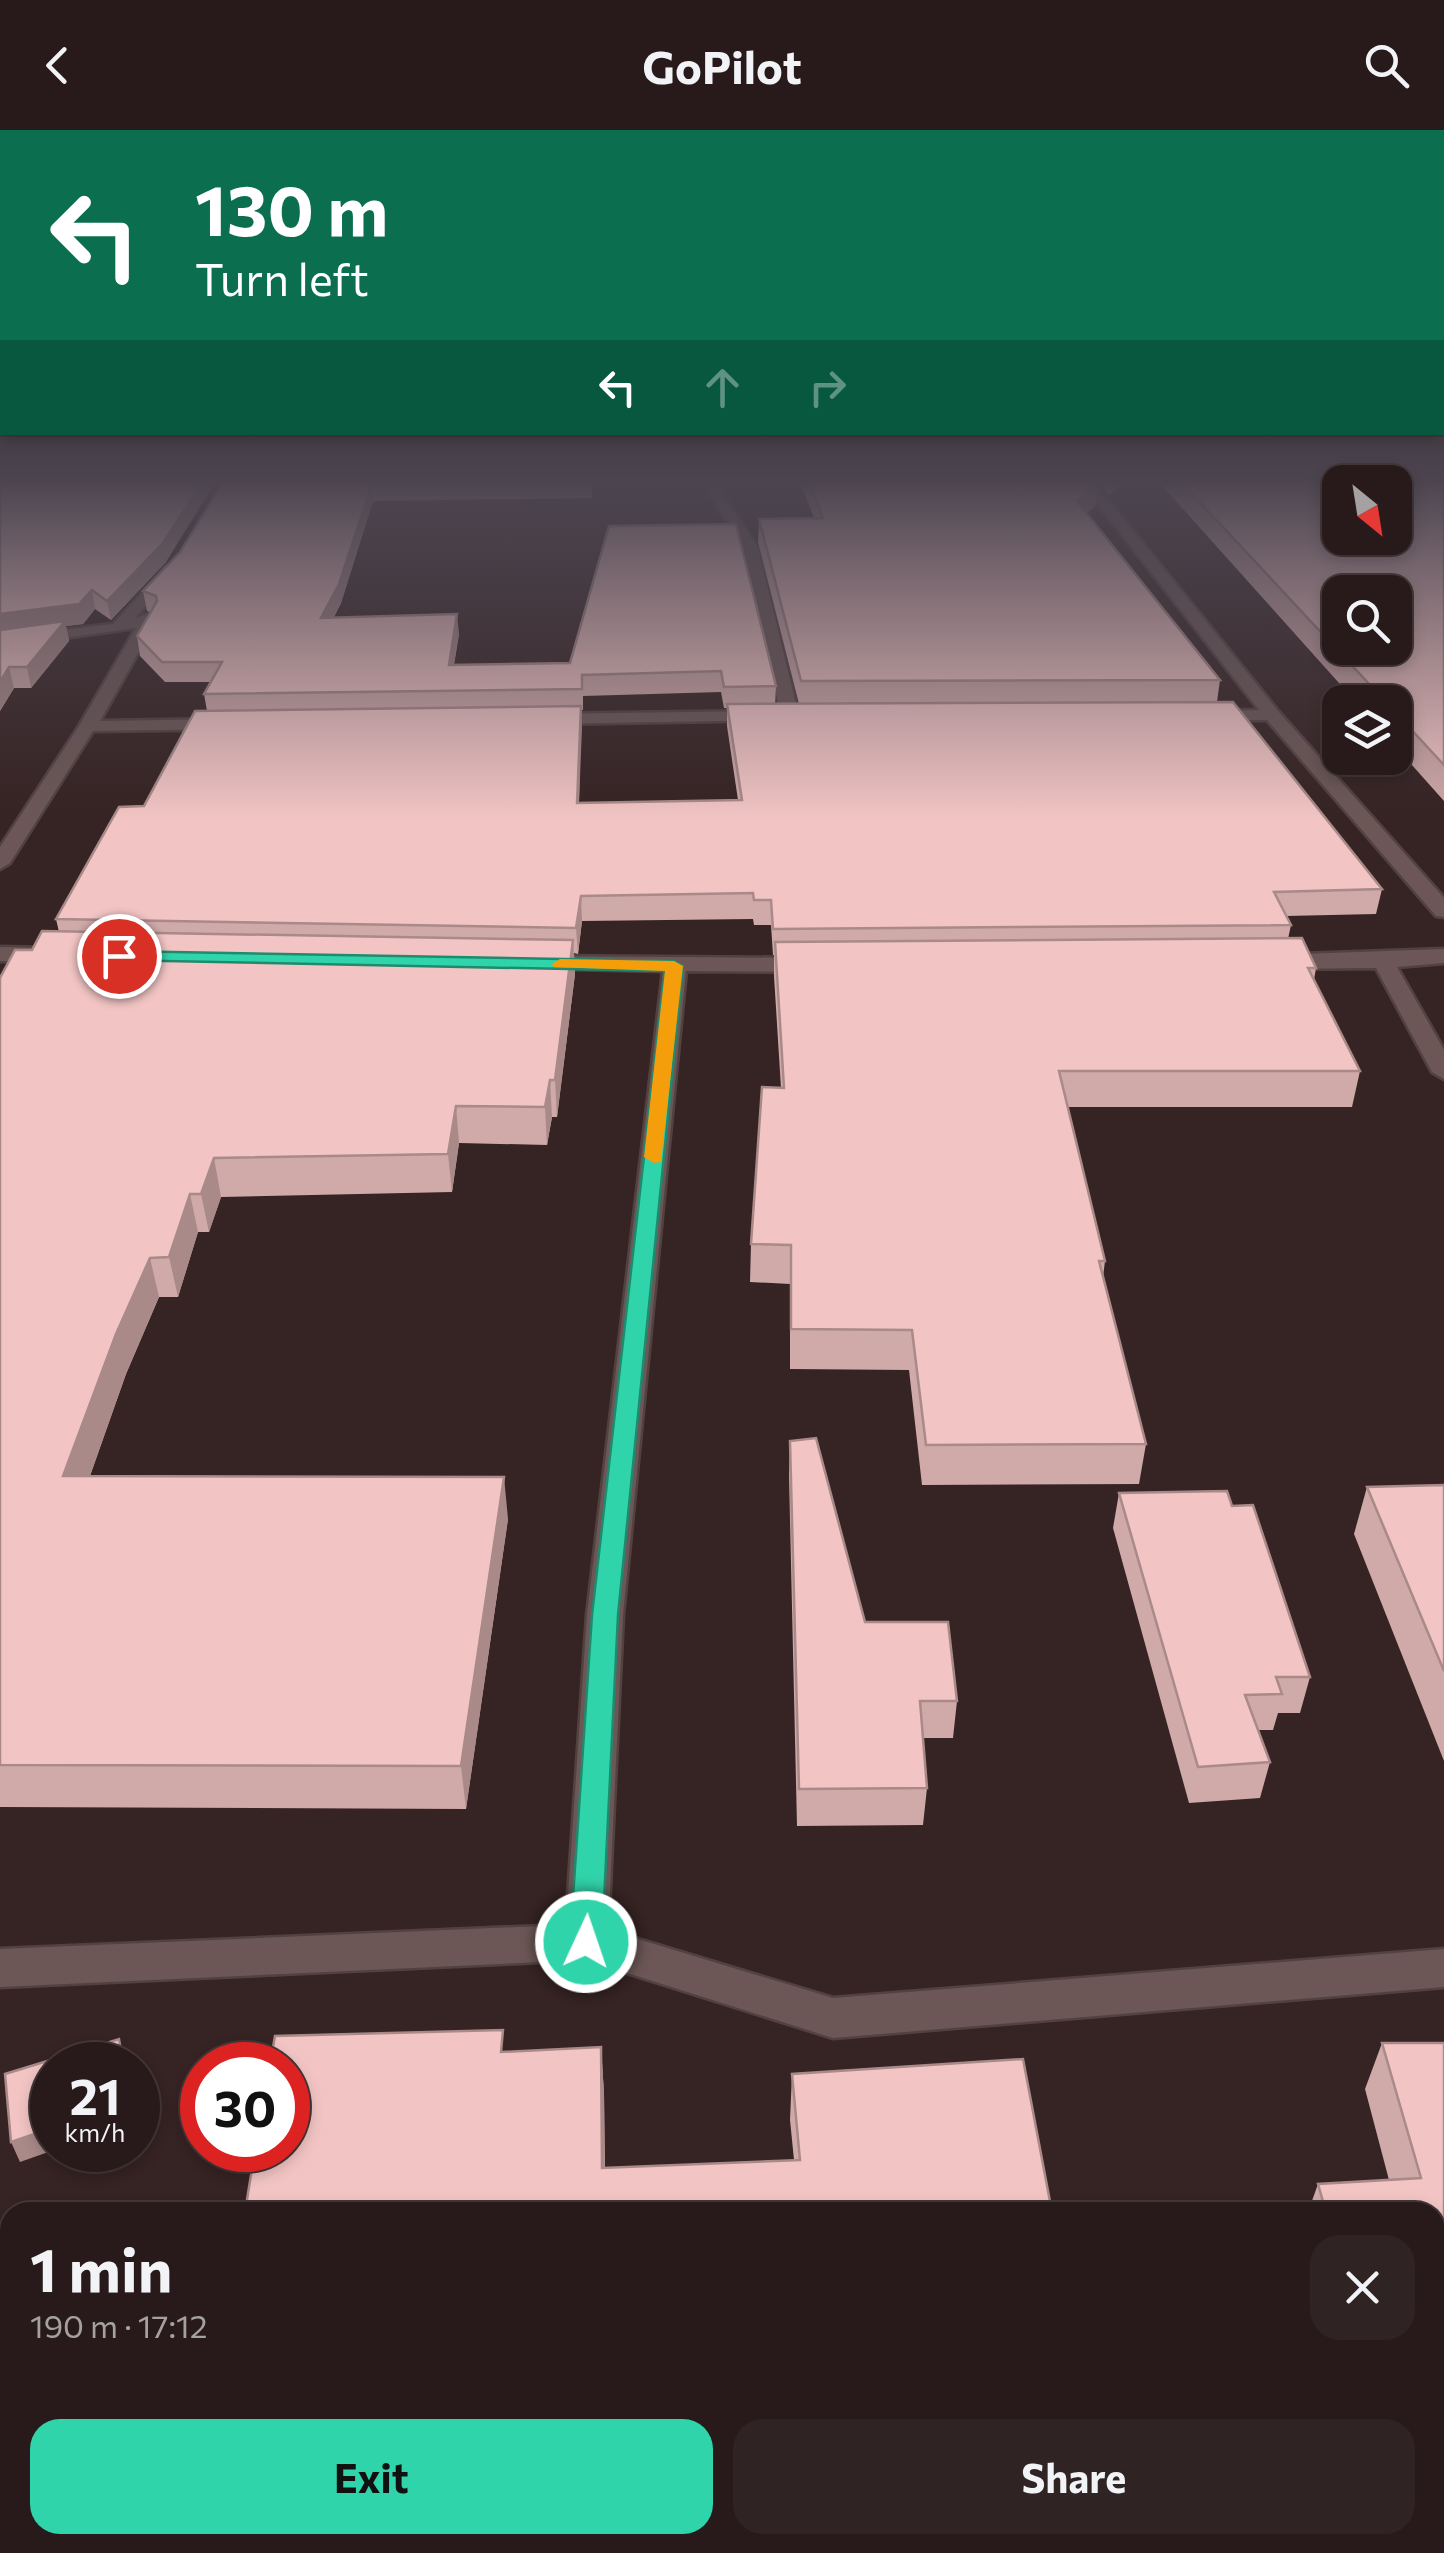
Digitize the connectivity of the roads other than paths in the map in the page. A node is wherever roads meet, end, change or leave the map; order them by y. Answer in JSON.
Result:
{"nodes":[{"id":1,"x":149,"y":594,"type":"edge"},
{"id":2,"x":764,"y":594,"type":"edge"},
{"id":3,"x":1173,"y":594,"type":"edge"},
{"id":4,"x":118,"y":628,"type":"junction"},
{"id":5,"x":0,"y":642,"type":"edge"},
{"id":6,"x":1194,"y":716,"type":"edge"},
{"id":7,"x":1272,"y":716,"type":"junction"},
{"id":8,"x":517,"y":720,"type":"edge"},
{"id":9,"x":244,"y":724,"type":"edge"},
{"id":10,"x":88,"y":726,"type":"junction"},
{"id":11,"x":0,"y":862,"type":"edge"},
{"id":12,"x":1444,"y":911,"type":"edge"},
{"id":13,"x":0,"y":954,"type":"edge"},
{"id":14,"x":79,"y":956,"type":"edge"},
{"id":15,"x":1444,"y":956,"type":"edge"},
{"id":16,"x":1246,"y":962,"type":"edge"},
{"id":17,"x":1383,"y":962,"type":"junction"},
{"id":18,"x":516,"y":963,"type":"edge"},
{"id":19,"x":832,"y":965,"type":"edge"},
{"id":20,"x":674,"y":966,"type":"junction"},
{"id":21,"x":1444,"y":1072,"type":"edge"},
{"id":22,"x":586,"y":1942,"type":"junction"},
{"id":23,"x":0,"y":1968,"type":"edge"},
{"id":24,"x":1444,"y":1968,"type":"edge"}],
"edges":[{"from":1,"to":4,"type":"street"},
{"from":2,"to":8,"type":"street"},
{"from":3,"to":7,"type":"street"},
{"from":4,"to":5,"type":"street"},
{"from":4,"to":10,"type":"street"},
{"from":6,"to":7,"type":"street"},
{"from":7,"to":12,"type":"street"},
{"from":9,"to":10,"type":"street"},
{"from":10,"to":11,"type":"street"},
{"from":13,"to":14,"type":"street"},
{"from":15,"to":17,"type":"street"},
{"from":16,"to":17,"type":"street"},
{"from":17,"to":21,"type":"street"},
{"from":18,"to":20,"type":"street"},
{"from":19,"to":20,"type":"street"},
{"from":20,"to":22,"type":"street"},
{"from":22,"to":23,"type":"street"},
{"from":22,"to":24,"type":"street"}]}
